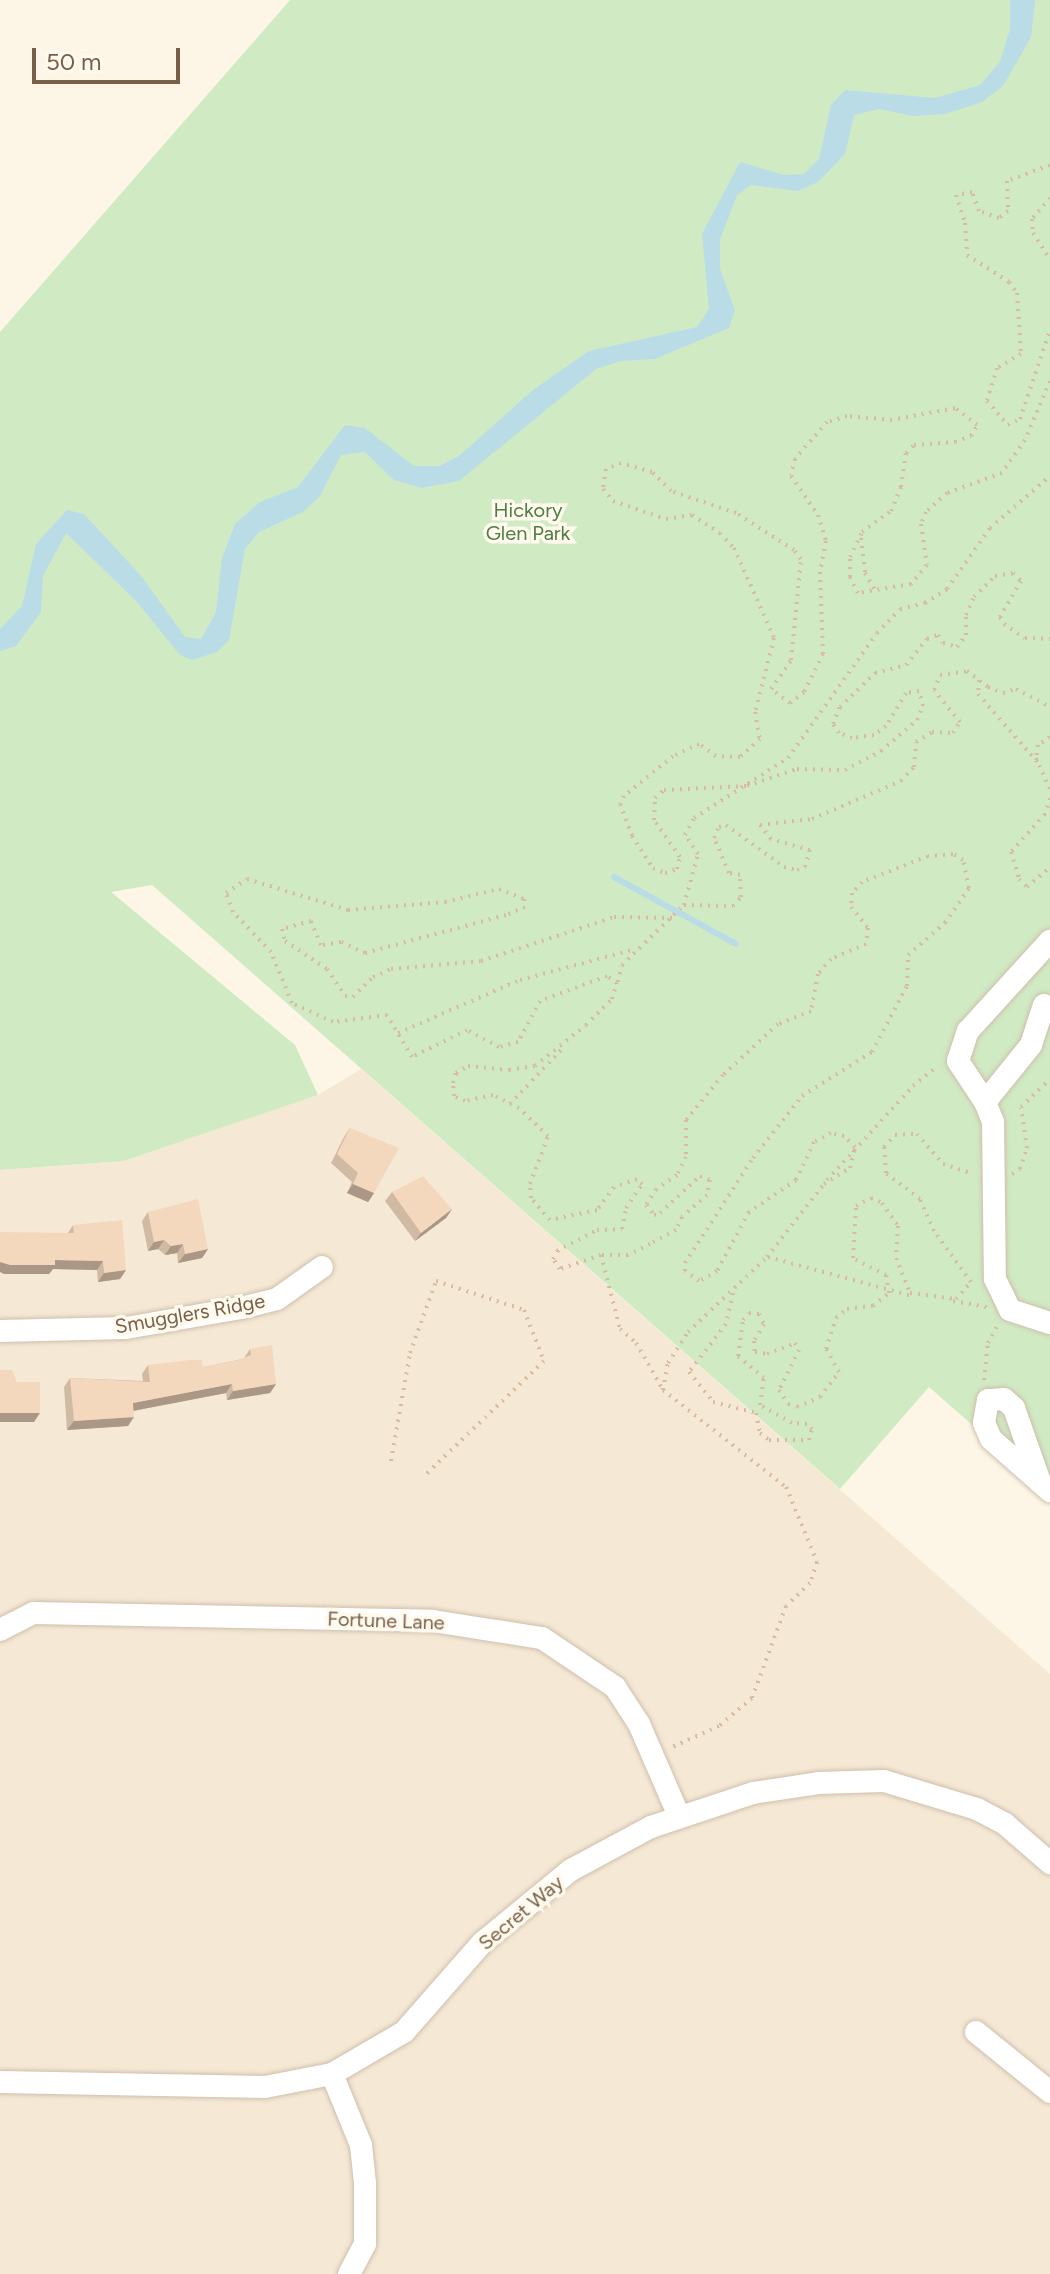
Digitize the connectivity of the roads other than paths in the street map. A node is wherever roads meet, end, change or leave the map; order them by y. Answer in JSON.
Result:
{"nodes":[{"id":1,"x":1050,"y":941,"type":"edge"},
{"id":2,"x":1044,"y":1005,"type":"dead end"},
{"id":3,"x":985,"y":1102,"type":"junction"},
{"id":4,"x":322,"y":1267,"type":"dead end"},
{"id":5,"x":1050,"y":1323,"type":"edge"},
{"id":6,"x":0,"y":1331,"type":"edge"},
{"id":7,"x":1045,"y":1486,"type":"edge"},
{"id":8,"x":0,"y":1630,"type":"edge"},
{"id":9,"x":679,"y":1816,"type":"junction"},
{"id":10,"x":1050,"y":1863,"type":"edge"},
{"id":11,"x":976,"y":2032,"type":"dead end"},
{"id":12,"x":332,"y":2074,"type":"junction"},
{"id":13,"x":0,"y":2082,"type":"edge"},
{"id":14,"x":1050,"y":2092,"type":"edge"},
{"id":15,"x":349,"y":2274,"type":"edge"}],
"edges":[{"from":1,"to":3,"type":"street"},
{"from":2,"to":3,"type":"street"},
{"from":3,"to":5,"type":"street"},
{"from":4,"to":6,"type":"street","name":"Smugglers Ridge"},
{"from":7,"to":7,"type":"street"},
{"from":8,"to":9,"type":"street","name":"Fortune Lane"},
{"from":9,"to":10,"type":"street","name":"Secret Way"},
{"from":9,"to":12,"type":"street","name":"Secret Way"},
{"from":11,"to":14,"type":"street"},
{"from":12,"to":13,"type":"street","name":"Secret Way"},
{"from":12,"to":15,"type":"street"}]}
